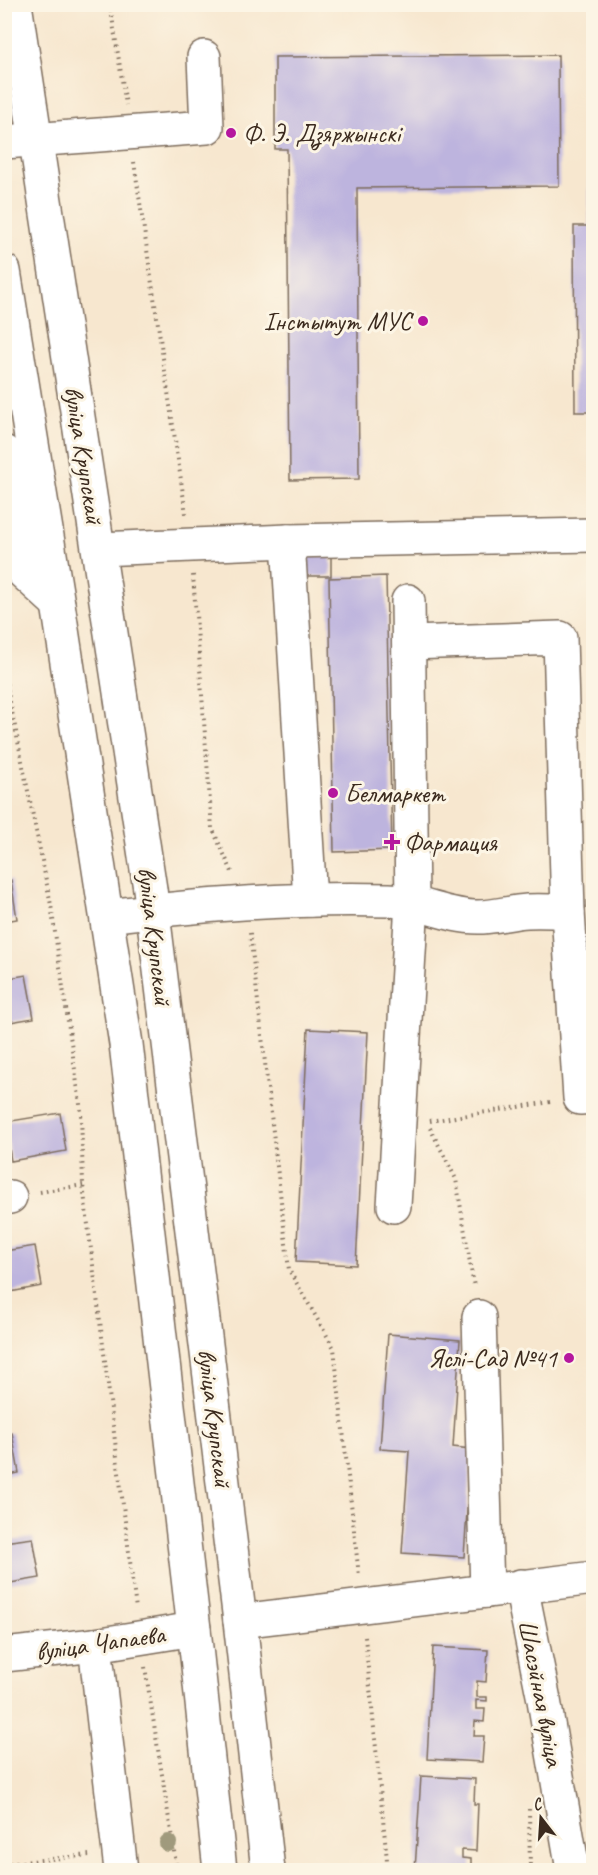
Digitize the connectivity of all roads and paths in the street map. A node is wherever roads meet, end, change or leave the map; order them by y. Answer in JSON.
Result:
{"nodes":[{"id":1,"x":15,"y":4,"type":"edge"},
{"id":2,"x":110,"y":4,"type":"edge"},
{"id":3,"x":204,"y":57,"type":"dead end"},
{"id":4,"x":130,"y":132,"type":"junction"},
{"id":5,"x":20,"y":140,"type":"edge"},
{"id":6,"x":4,"y":271,"type":"edge"},
{"id":7,"x":4,"y":452,"type":"edge"},
{"id":8,"x":594,"y":535,"type":"edge"},
{"id":9,"x":288,"y":541,"type":"junction"},
{"id":10,"x":190,"y":545,"type":"junction"},
{"id":11,"x":99,"y":549,"type":"junction"},
{"id":12,"x":408,"y":601,"type":"dead end"},
{"id":13,"x":58,"y":604,"type":"junction"},
{"id":14,"x":409,"y":643,"type":"junction"},
{"id":15,"x":4,"y":672,"type":"edge"},
{"id":16,"x":310,"y":900,"type":"junction"},
{"id":17,"x":412,"y":902,"type":"junction"},
{"id":18,"x":247,"y":904,"type":"junction"},
{"id":19,"x":153,"y":910,"type":"junction"},
{"id":20,"x":568,"y":912,"type":"junction"},
{"id":21,"x":107,"y":916,"type":"junction"},
{"id":22,"x":587,"y":1097,"type":"edge"},
{"id":23,"x":83,"y":1185,"type":"junction"},
{"id":24,"x":7,"y":1197,"type":"edge"},
{"id":25,"x":394,"y":1206,"type":"dead end"},
{"id":26,"x":479,"y":1317,"type":"joint"},
{"id":27,"x":594,"y":1578,"type":"edge"},
{"id":28,"x":521,"y":1586,"type":"junction"},
{"id":29,"x":486,"y":1591,"type":"junction"},
{"id":30,"x":362,"y":1605,"type":"junction"},
{"id":31,"x":240,"y":1621,"type":"junction"},
{"id":32,"x":195,"y":1629,"type":"junction"},
{"id":33,"x":140,"y":1638,"type":"junction"},
{"id":34,"x":95,"y":1645,"type":"junction"},
{"id":35,"x":4,"y":1655,"type":"edge"},
{"id":36,"x":120,"y":1861,"type":"edge"},
{"id":37,"x":4,"y":1864,"type":"edge"},
{"id":38,"x":177,"y":1870,"type":"edge"},
{"id":39,"x":220,"y":1870,"type":"edge"},
{"id":40,"x":268,"y":1870,"type":"edge"},
{"id":41,"x":388,"y":1870,"type":"edge"},
{"id":42,"x":573,"y":1870,"type":"edge"}],
"edges":[{"from":1,"to":5,"type":"main road","name":"вуліца Крупскай"},
{"from":2,"to":4,"type":"path"},
{"from":3,"to":4,"type":"main road"},
{"from":4,"to":5,"type":"main road"},
{"from":4,"to":10,"type":"path"},
{"from":5,"to":11,"type":"main road","name":"вуліца Крупскай"},
{"from":6,"to":13,"type":"main road","name":"вуліца Крупскай"},
{"from":7,"to":13,"type":"main road"},
{"from":8,"to":9,"type":"main road"},
{"from":9,"to":10,"type":"main road"},
{"from":9,"to":16,"type":"main road"},
{"from":10,"to":11,"type":"main road"},
{"from":10,"to":18,"type":"path"},
{"from":11,"to":19,"type":"main road","name":"вуліца Крупскай"},
{"from":12,"to":14,"type":"main road"},
{"from":13,"to":21,"type":"main road","name":"вуліца Крупскай"},
{"from":14,"to":17,"type":"main road"},
{"from":14,"to":20,"type":"main road"},
{"from":15,"to":23,"type":"path"},
{"from":16,"to":17,"type":"main road"},
{"from":16,"to":18,"type":"main road"},
{"from":17,"to":20,"type":"main road"},
{"from":17,"to":25,"type":"main road"},
{"from":18,"to":19,"type":"main road"},
{"from":18,"to":30,"type":"path"},
{"from":19,"to":21,"type":"main road"},
{"from":19,"to":31,"type":"main road","name":"вуліца Крупскай"},
{"from":20,"to":22,"type":"main road"},
{"from":21,"to":32,"type":"main road","name":"вуліца Крупскай"},
{"from":22,"to":26,"type":"path"},
{"from":23,"to":24,"type":"path"},
{"from":23,"to":33,"type":"path"},
{"from":26,"to":29,"type":"main road"},
{"from":27,"to":28,"type":"main road"},
{"from":28,"to":29,"type":"main road"},
{"from":28,"to":42,"type":"main road","name":"Шасэйная вуліца"},
{"from":29,"to":30,"type":"main road"},
{"from":30,"to":31,"type":"main road"},
{"from":30,"to":41,"type":"path"},
{"from":31,"to":40,"type":"main road","name":"вуліца Крупскай"},
{"from":32,"to":33,"type":"main road","name":"вуліца Чапаева"},
{"from":32,"to":39,"type":"main road","name":"вуліца Крупскай"},
{"from":33,"to":34,"type":"main road","name":"вуліца Чапаева"},
{"from":33,"to":38,"type":"path"},
{"from":34,"to":35,"type":"main road","name":"вуліца Чапаева"},
{"from":34,"to":36,"type":"main road"},
{"from":36,"to":37,"type":"path"}]}
